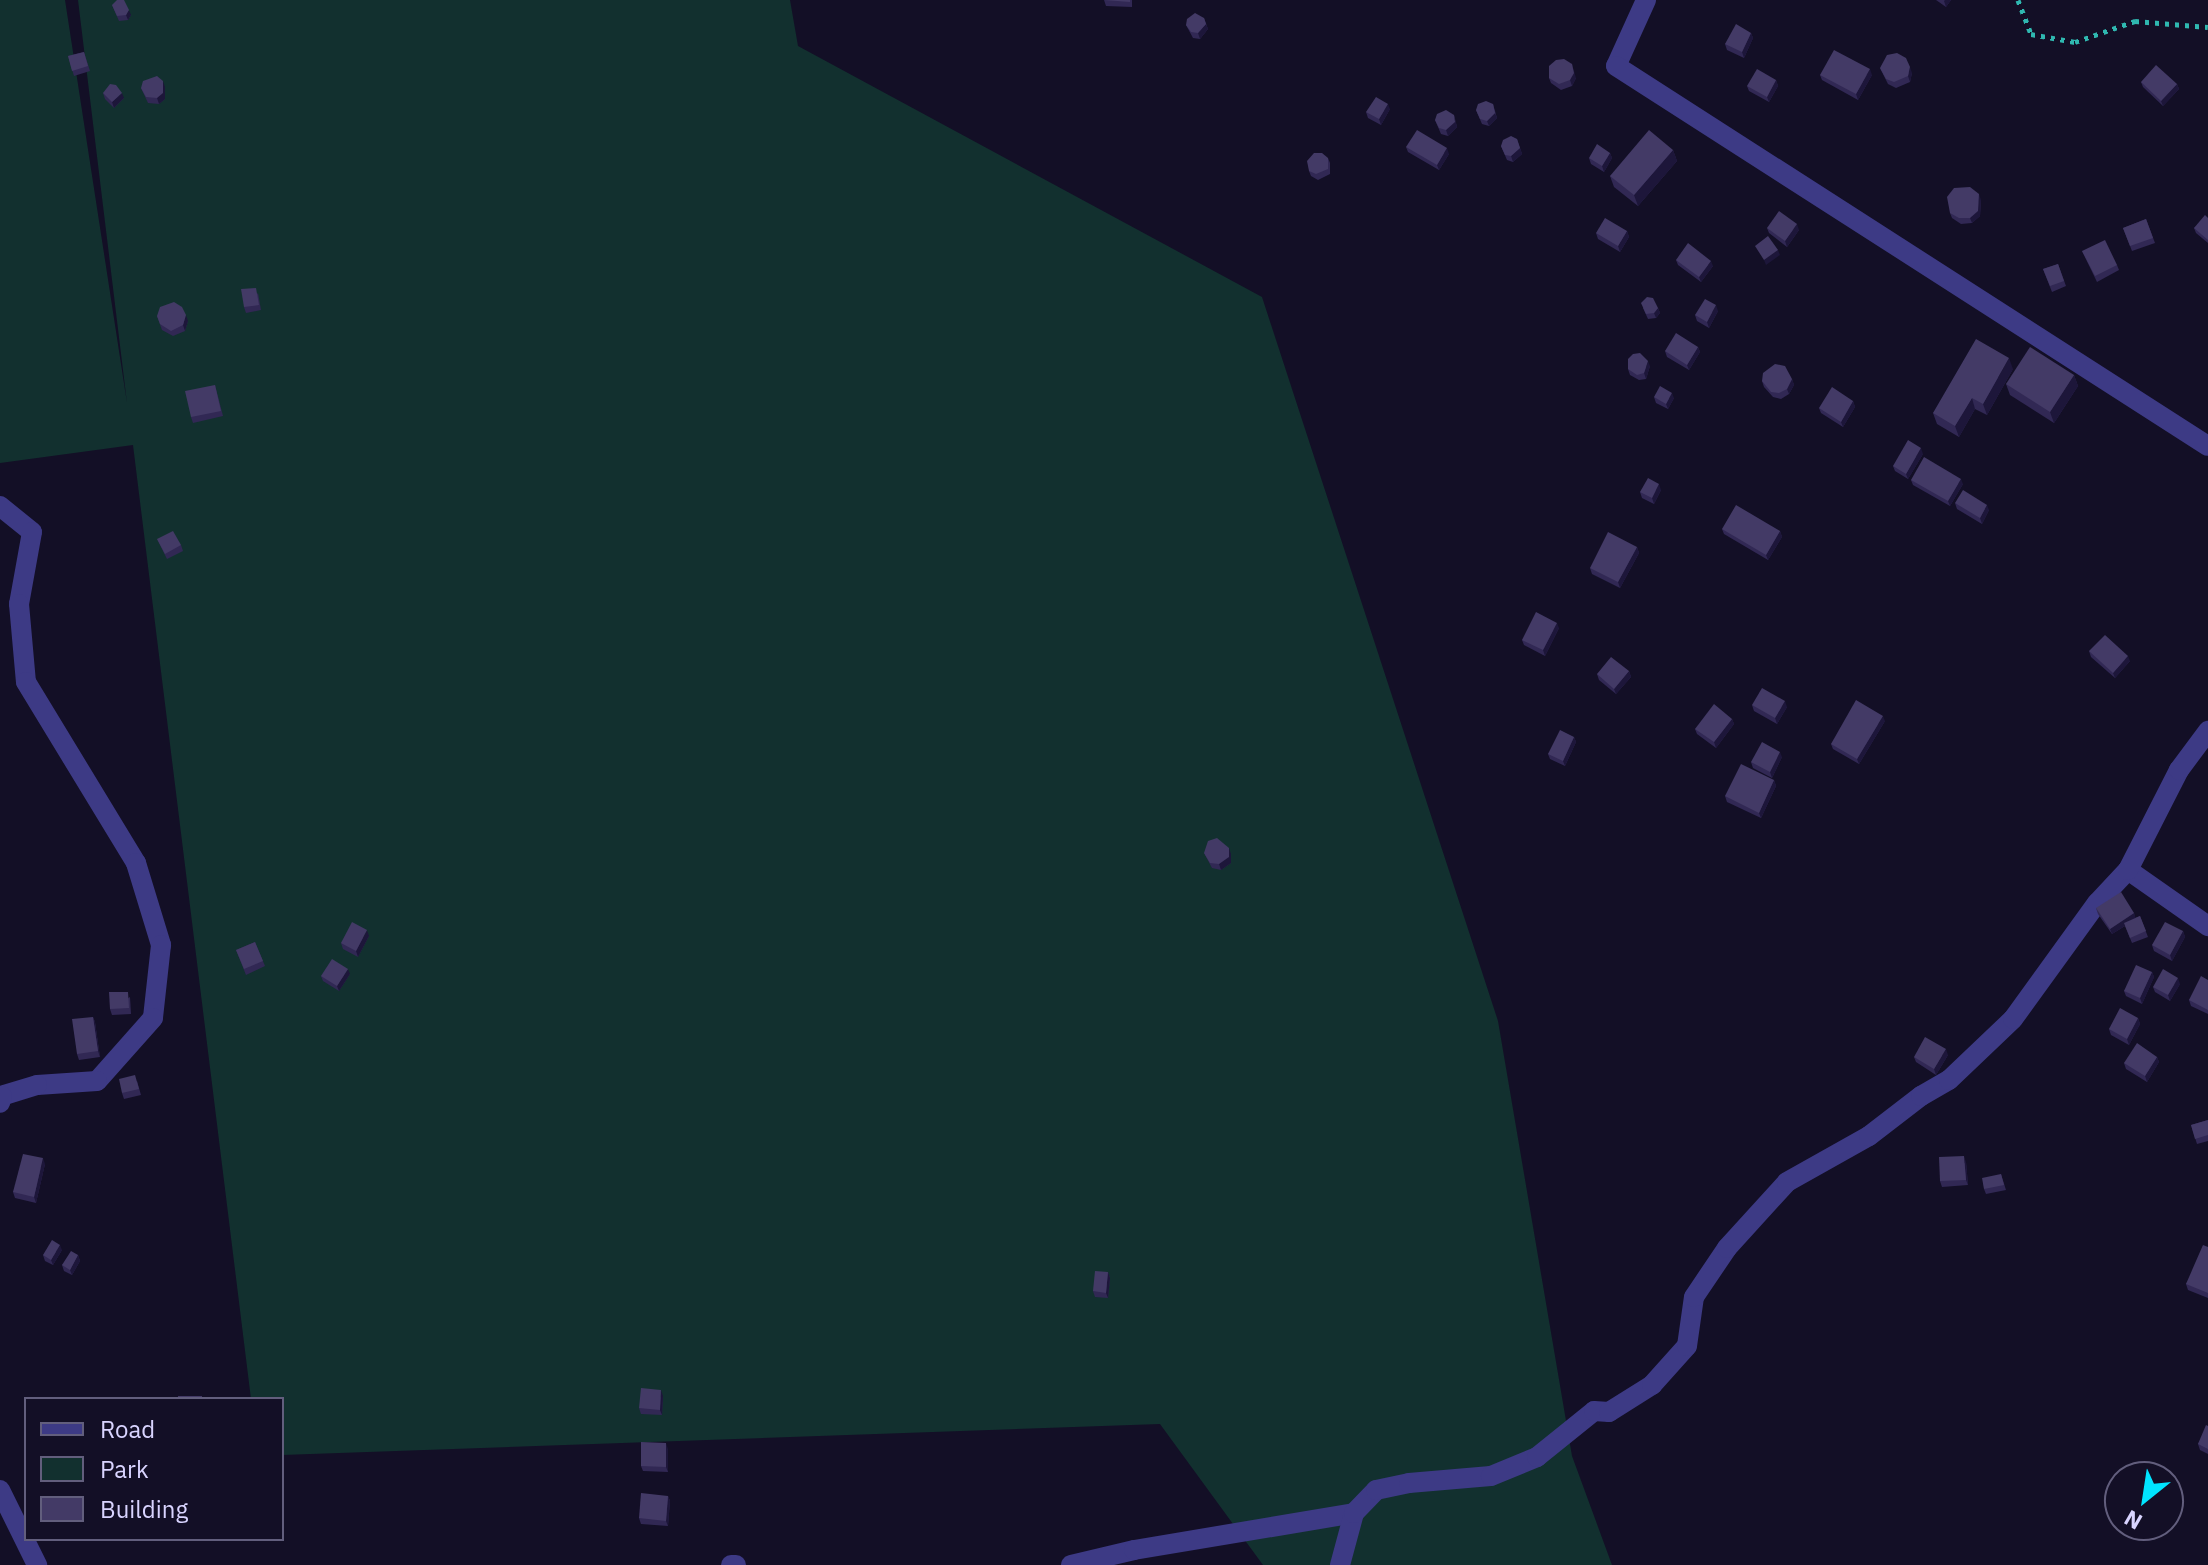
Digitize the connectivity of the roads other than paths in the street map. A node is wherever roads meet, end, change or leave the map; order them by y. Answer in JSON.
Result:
{"nodes":[{"id":1,"x":1646,"y":0,"type":"edge"},
{"id":2,"x":2208,"y":446,"type":"edge"},
{"id":3,"x":0,"y":506,"type":"edge"},
{"id":4,"x":2208,"y":731,"type":"edge"},
{"id":5,"x":2128,"y":870,"type":"junction"},
{"id":6,"x":2208,"y":926,"type":"edge"},
{"id":7,"x":0,"y":1103,"type":"edge"},
{"id":8,"x":0,"y":1490,"type":"edge"},
{"id":9,"x":1354,"y":1513,"type":"junction"},
{"id":10,"x":24,"y":1539,"type":"edge"},
{"id":11,"x":25,"y":1541,"type":"edge"},
{"id":12,"x":37,"y":1565,"type":"edge"},
{"id":13,"x":1071,"y":1565,"type":"edge"},
{"id":14,"x":1340,"y":1565,"type":"edge"}],
"edges":[{"from":1,"to":2,"type":"street"},
{"from":3,"to":7,"type":"street"},
{"from":4,"to":5,"type":"street"},
{"from":5,"to":6,"type":"street"},
{"from":5,"to":9,"type":"street"},
{"from":8,"to":10,"type":"street"},
{"from":9,"to":13,"type":"street"},
{"from":9,"to":14,"type":"street"},
{"from":11,"to":12,"type":"street"}]}
